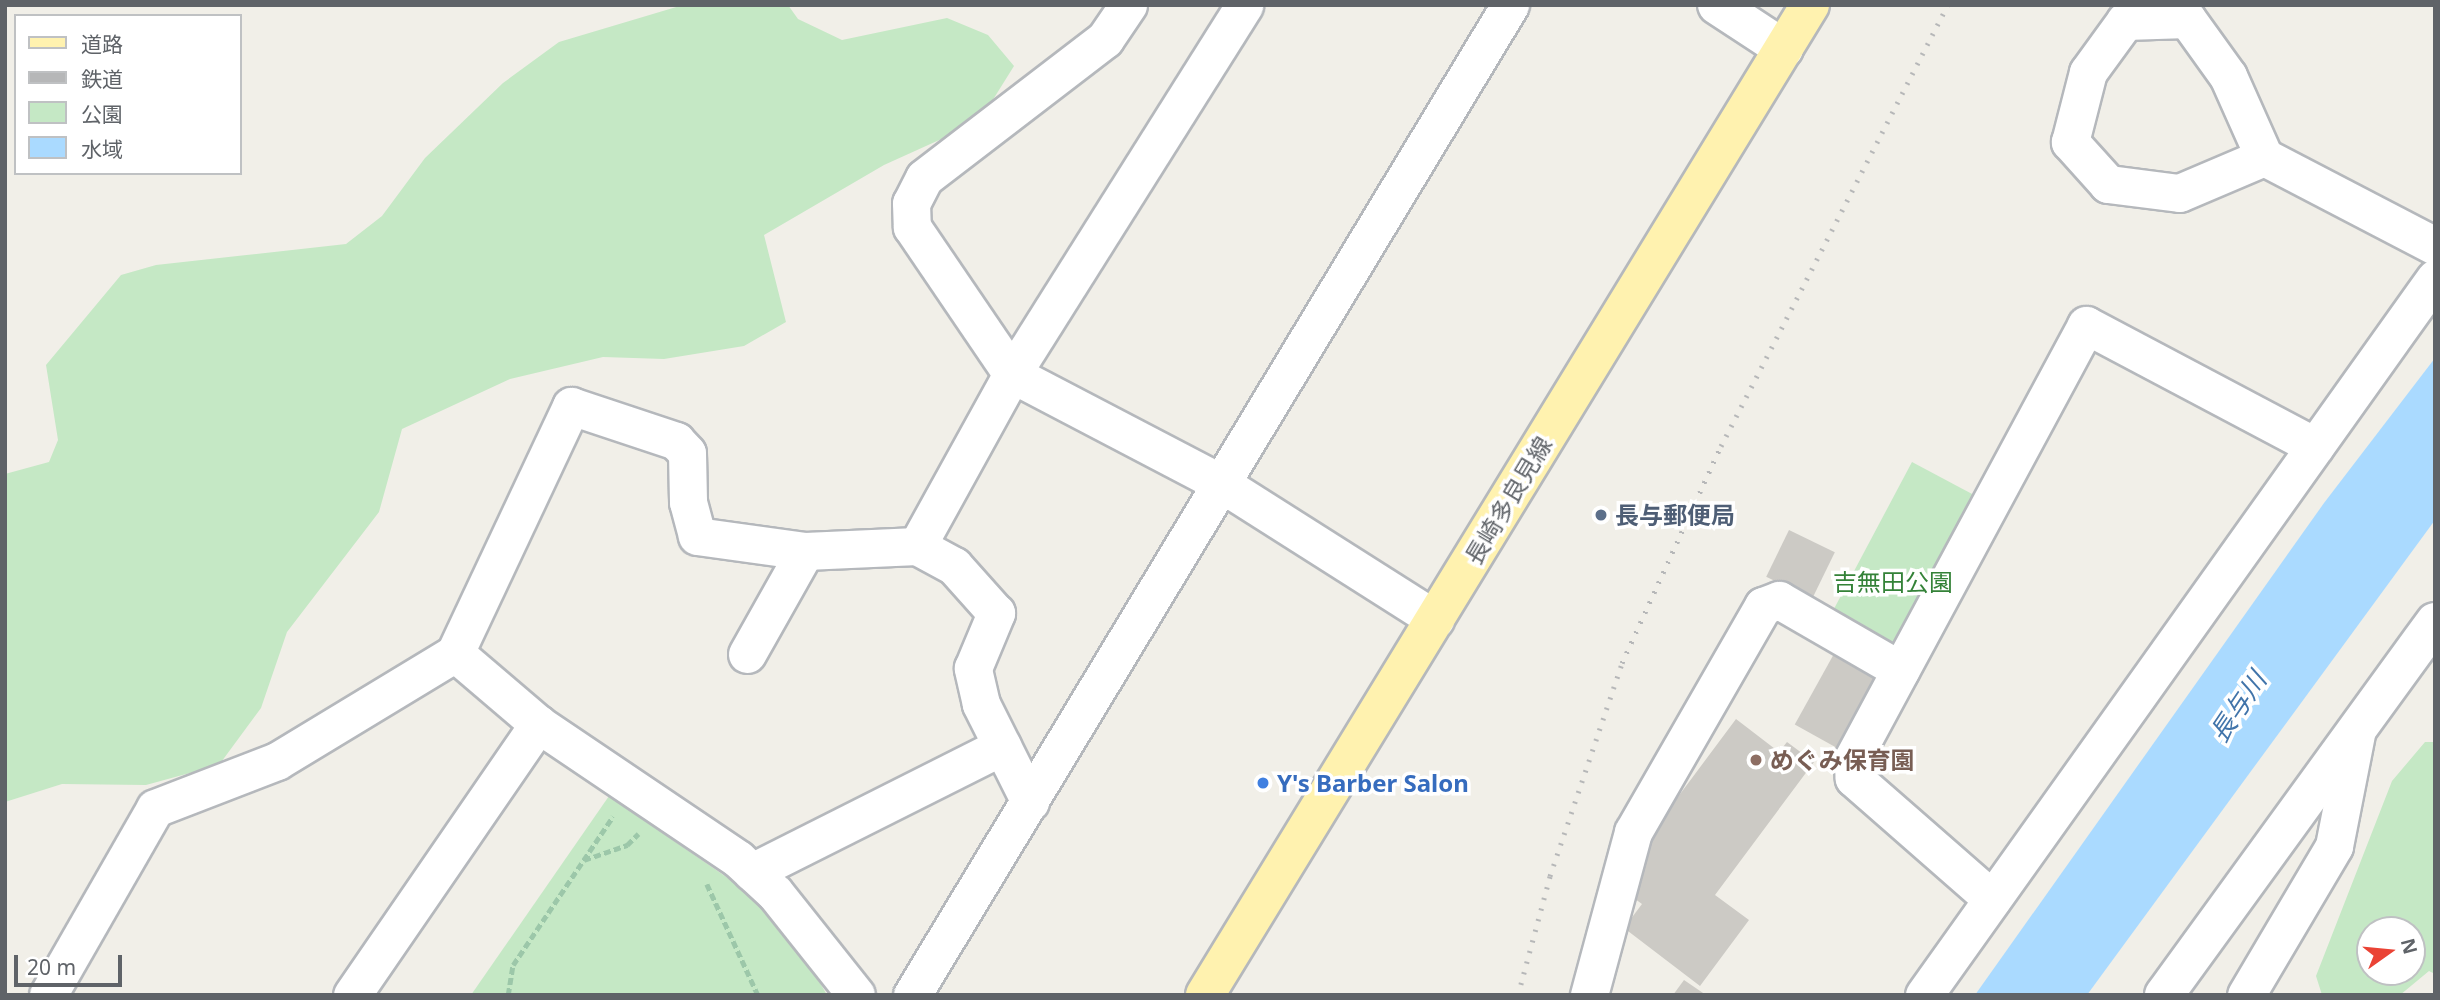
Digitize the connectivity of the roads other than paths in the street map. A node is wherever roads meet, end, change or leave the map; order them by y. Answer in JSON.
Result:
{"nodes":[{"id":1,"x":1128,"y":5,"type":"edge"},
{"id":2,"x":1244,"y":5,"type":"edge"},
{"id":3,"x":1510,"y":5,"type":"edge"},
{"id":4,"x":1717,"y":5,"type":"edge"},
{"id":5,"x":1810,"y":5,"type":"edge"},
{"id":6,"x":1784,"y":49,"type":"junction"},
{"id":7,"x":2264,"y":157,"type":"junction"},
{"id":8,"x":2435,"y":246,"type":"edge"},
{"id":9,"x":2435,"y":278,"type":"edge"},
{"id":10,"x":1012,"y":374,"type":"junction"},
{"id":11,"x":2315,"y":446,"type":"junction"},
{"id":12,"x":1219,"y":482,"type":"junction"},
{"id":13,"x":917,"y":546,"type":"junction"},
{"id":14,"x":805,"y":551,"type":"junction"},
{"id":15,"x":1435,"y":620,"type":"junction"},
{"id":16,"x":2435,"y":622,"type":"edge"},
{"id":17,"x":455,"y":653,"type":"junction"},
{"id":18,"x":747,"y":654,"type":"dead end"},
{"id":19,"x":1900,"y":670,"type":"junction"},
{"id":20,"x":538,"y":724,"type":"junction"},
{"id":21,"x":2357,"y":729,"type":"junction"},
{"id":22,"x":1002,"y":746,"type":"junction"},
{"id":23,"x":1030,"y":802,"type":"junction"},
{"id":24,"x":752,"y":872,"type":"junction"},
{"id":25,"x":1992,"y":899,"type":"junction"},
{"id":26,"x":48,"y":995,"type":"edge"},
{"id":27,"x":352,"y":995,"type":"edge"},
{"id":28,"x":856,"y":995,"type":"edge"},
{"id":29,"x":912,"y":995,"type":"edge"},
{"id":30,"x":1205,"y":995,"type":"edge"},
{"id":31,"x":1590,"y":995,"type":"edge"},
{"id":32,"x":1923,"y":995,"type":"edge"},
{"id":33,"x":2164,"y":995,"type":"edge"},
{"id":34,"x":2246,"y":995,"type":"edge"}],
"edges":[{"from":1,"to":10,"type":"street"},
{"from":2,"to":10,"type":"street"},
{"from":3,"to":12,"type":"street"},
{"from":4,"to":6,"type":"street"},
{"from":5,"to":6,"type":"main road","name":"長崎多良見線"},
{"from":6,"to":15,"type":"main road","name":"長崎多良見線"},
{"from":7,"to":7,"type":"street"},
{"from":7,"to":8,"type":"street"},
{"from":9,"to":11,"type":"street"},
{"from":10,"to":12,"type":"street"},
{"from":10,"to":13,"type":"street"},
{"from":11,"to":19,"type":"street"},
{"from":11,"to":25,"type":"street"},
{"from":12,"to":15,"type":"street"},
{"from":12,"to":23,"type":"street"},
{"from":13,"to":14,"type":"street"},
{"from":13,"to":22,"type":"street"},
{"from":14,"to":17,"type":"street"},
{"from":14,"to":18,"type":"street"},
{"from":15,"to":30,"type":"main road","name":"長崎多良見線"},
{"from":16,"to":21,"type":"street"},
{"from":17,"to":20,"type":"street"},
{"from":17,"to":26,"type":"street"},
{"from":19,"to":25,"type":"street"},
{"from":19,"to":31,"type":"street"},
{"from":20,"to":24,"type":"street"},
{"from":20,"to":27,"type":"street"},
{"from":21,"to":33,"type":"street"},
{"from":21,"to":34,"type":"street"},
{"from":22,"to":23,"type":"street"},
{"from":22,"to":24,"type":"street"},
{"from":23,"to":29,"type":"street"},
{"from":24,"to":28,"type":"street"},
{"from":25,"to":32,"type":"street"}]}
